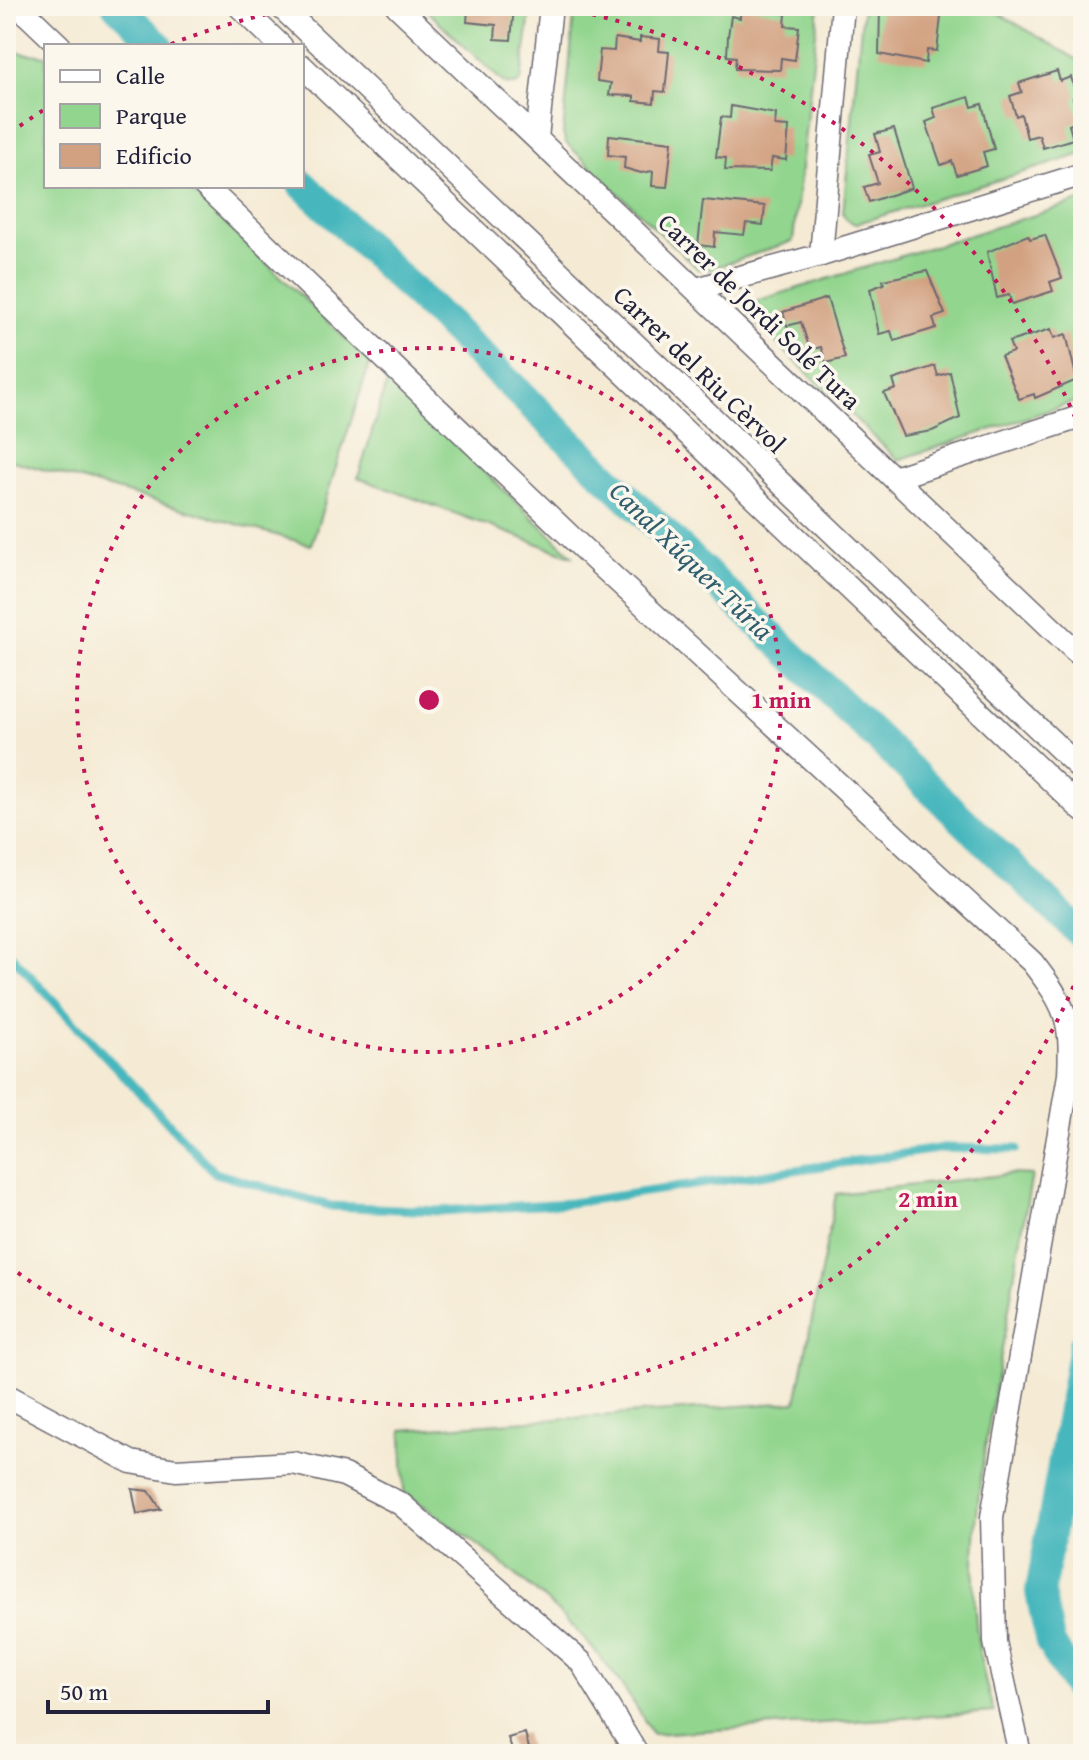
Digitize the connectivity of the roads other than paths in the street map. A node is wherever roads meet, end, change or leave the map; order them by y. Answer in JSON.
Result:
{"nodes":[{"id":1,"x":18,"y":6,"type":"edge"},
{"id":2,"x":239,"y":6,"type":"edge"},
{"id":3,"x":280,"y":6,"type":"edge"},
{"id":4,"x":397,"y":6,"type":"edge"},
{"id":5,"x":551,"y":6,"type":"edge"},
{"id":6,"x":843,"y":6,"type":"edge"},
{"id":7,"x":58,"y":44,"type":"edge"},
{"id":8,"x":279,"y":44,"type":"edge"},
{"id":9,"x":304,"y":68,"type":"edge"},
{"id":10,"x":537,"y":138,"type":"junction"},
{"id":11,"x":1083,"y":174,"type":"edge"},
{"id":12,"x":207,"y":188,"type":"edge"},
{"id":13,"x":821,"y":255,"type":"junction"},
{"id":14,"x":696,"y":289,"type":"junction"},
{"id":15,"x":1083,"y":416,"type":"edge"},
{"id":16,"x":894,"y":478,"type":"junction"},
{"id":17,"x":1083,"y":658,"type":"edge"},
{"id":18,"x":1083,"y":771,"type":"edge"},
{"id":19,"x":1083,"y":811,"type":"edge"},
{"id":20,"x":6,"y":1395,"type":"edge"},
{"id":21,"x":637,"y":1754,"type":"edge"},
{"id":22,"x":1020,"y":1754,"type":"edge"}],
"edges":[{"from":1,"to":7,"type":"street"},
{"from":2,"to":8,"type":"street"},
{"from":3,"to":18,"type":"street","name":"Carrer del Riu Cèrvol"},
{"from":4,"to":10,"type":"street","name":"Carrer de Jordi Solé Tura"},
{"from":5,"to":10,"type":"street"},
{"from":6,"to":13,"type":"street"},
{"from":9,"to":19,"type":"street"},
{"from":10,"to":14,"type":"street","name":"Carrer de Jordi Solé Tura"},
{"from":11,"to":13,"type":"street"},
{"from":12,"to":22,"type":"street"},
{"from":13,"to":14,"type":"street"},
{"from":14,"to":16,"type":"street","name":"Carrer de Jordi Solé Tura"},
{"from":15,"to":16,"type":"street"},
{"from":16,"to":17,"type":"street","name":"Carrer de Jordi Solé Tura"},
{"from":20,"to":21,"type":"street"}]}
